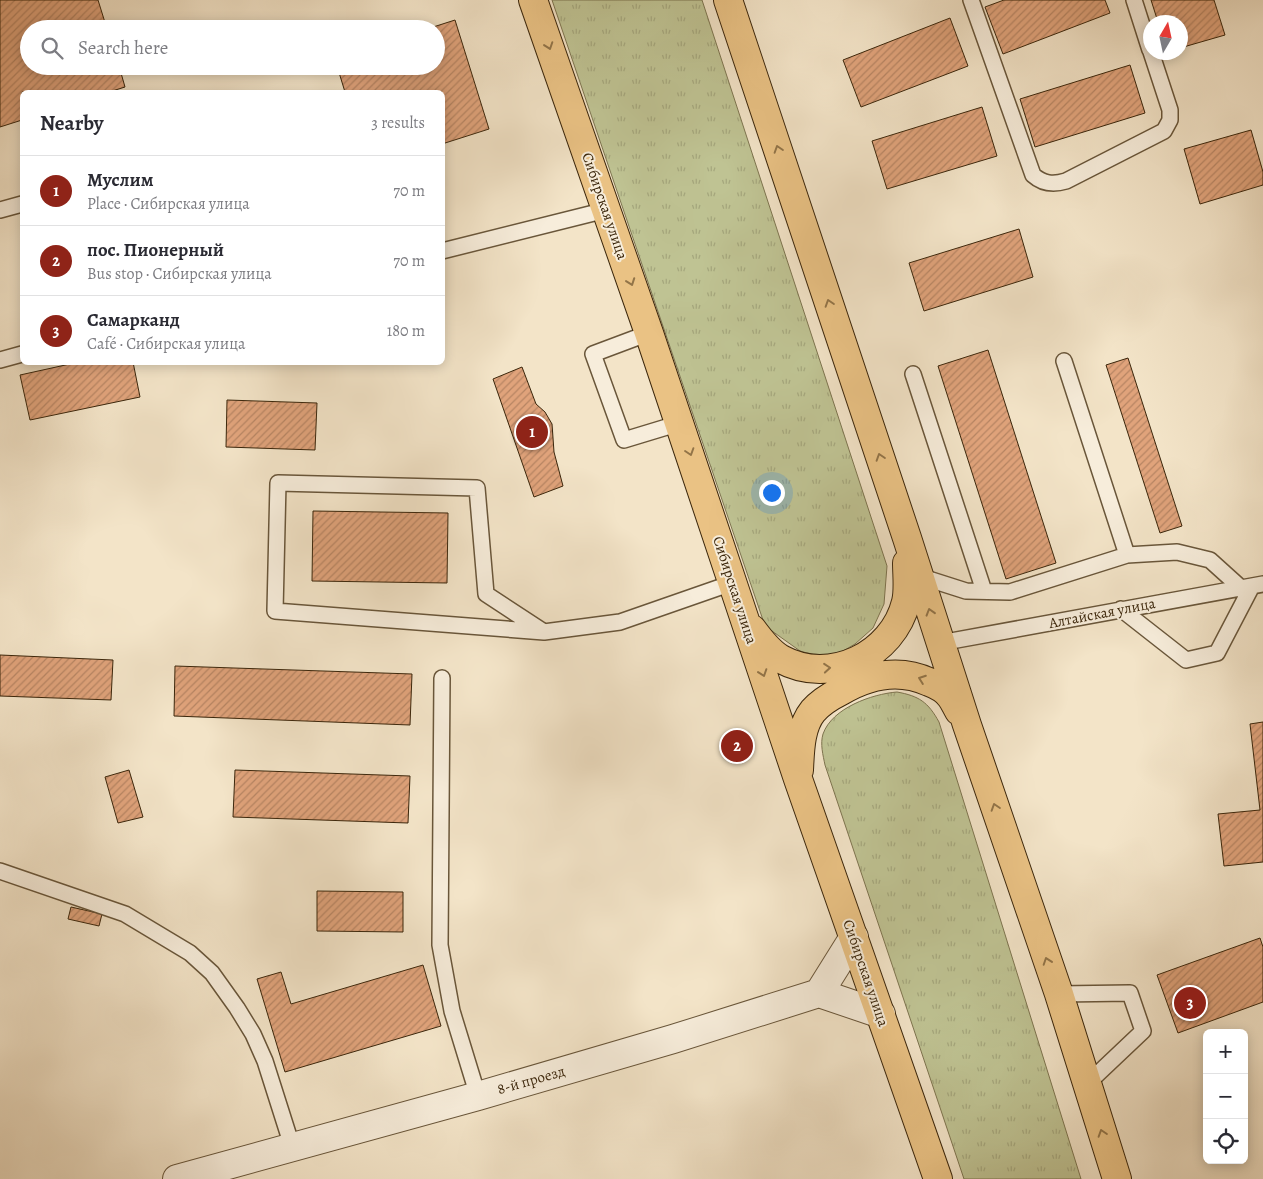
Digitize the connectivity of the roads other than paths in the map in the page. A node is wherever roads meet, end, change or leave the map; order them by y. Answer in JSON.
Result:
{"nodes":[{"id":1,"x":533,"y":0,"type":"edge"},
{"id":2,"x":728,"y":0,"type":"edge"},
{"id":3,"x":971,"y":0,"type":"edge"},
{"id":4,"x":1134,"y":0,"type":"edge"},
{"id":5,"x":1143,"y":27,"type":"edge"},
{"id":6,"x":1154,"y":60,"type":"edge"},
{"id":7,"x":20,"y":205,"type":"edge"},
{"id":8,"x":0,"y":210,"type":"edge"},
{"id":9,"x":606,"y":210,"type":"junction"},
{"id":10,"x":445,"y":250,"type":"edge"},
{"id":11,"x":649,"y":333,"type":"junction"},
{"id":12,"x":20,"y":355,"type":"edge"},
{"id":13,"x":0,"y":360,"type":"edge"},
{"id":14,"x":1064,"y":360,"type":"dead end"},
{"id":15,"x":913,"y":374,"type":"dead end"},
{"id":16,"x":680,"y":423,"type":"junction"},
{"id":17,"x":907,"y":538,"type":"junction"},
{"id":18,"x":1127,"y":555,"type":"junction"},
{"id":19,"x":919,"y":576,"type":"junction"},
{"id":20,"x":732,"y":583,"type":"junction"},
{"id":21,"x":1252,"y":586,"type":"edge"},
{"id":22,"x":984,"y":591,"type":"junction"},
{"id":23,"x":1121,"y":609,"type":"junction"},
{"id":24,"x":745,"y":620,"type":"junction"},
{"id":25,"x":544,"y":632,"type":"junction"},
{"id":26,"x":940,"y":643,"type":"junction"},
{"id":27,"x":442,"y":678,"type":"dead end"},
{"id":28,"x":967,"y":725,"type":"junction"},
{"id":29,"x":798,"y":779,"type":"junction"},
{"id":30,"x":0,"y":871,"type":"edge"},
{"id":31,"x":854,"y":937,"type":"junction"},
{"id":32,"x":819,"y":993,"type":"junction"},
{"id":33,"x":1059,"y":994,"type":"junction"},
{"id":34,"x":881,"y":1014,"type":"junction"},
{"id":35,"x":1086,"y":1084,"type":"junction"},
{"id":36,"x":478,"y":1096,"type":"junction"},
{"id":37,"x":292,"y":1146,"type":"junction"},
{"id":38,"x":933,"y":1173,"type":"edge"},
{"id":39,"x":177,"y":1179,"type":"edge"},
{"id":40,"x":1117,"y":1179,"type":"edge"}],
"edges":[{"from":1,"to":9,"type":"main road","name":"Сибирская улица","one_way":true},
{"from":17,"to":2,"type":"main road","one_way":true},
{"from":3,"to":6,"type":"lane"},
{"from":4,"to":5,"type":"lane"},
{"from":7,"to":8,"type":"lane"},
{"from":9,"to":10,"type":"lane"},
{"from":9,"to":11,"type":"main road","name":"Сибирская улица","one_way":true},
{"from":11,"to":16,"type":"main road","name":"Сибирская улица"},
{"from":11,"to":16,"type":"lane"},
{"from":12,"to":13,"type":"lane"},
{"from":14,"to":18,"type":"lane"},
{"from":15,"to":22,"type":"lane"},
{"from":16,"to":20,"type":"main road","name":"Сибирская улица","one_way":true},
{"from":17,"to":19,"type":"main road"},
{"from":24,"to":17,"type":"main road","one_way":true},
{"from":18,"to":21,"type":"lane"},
{"from":18,"to":22,"type":"lane"},
{"from":19,"to":22,"type":"lane"},
{"from":26,"to":19,"type":"main road","one_way":true},
{"from":20,"to":24,"type":"main road","name":"Сибирская улица"},
{"from":20,"to":25,"type":"lane"},
{"from":21,"to":23,"type":"lane","name":"Алтайская улица"},
{"from":21,"to":23,"type":"lane"},
{"from":23,"to":26,"type":"lane","name":"Алтайская улица"},
{"from":24,"to":29,"type":"main road","name":"Сибирская улица","one_way":true},
{"from":25,"to":25,"type":"lane"},
{"from":26,"to":28,"type":"main road"},
{"from":27,"to":36,"type":"lane"},
{"from":28,"to":29,"type":"main road","one_way":true},
{"from":33,"to":28,"type":"main road","one_way":true},
{"from":29,"to":31,"type":"main road","name":"Сибирская улица"},
{"from":30,"to":37,"type":"lane"},
{"from":31,"to":32,"type":"street"},
{"from":31,"to":34,"type":"main road","name":"Сибирская улица"},
{"from":32,"to":34,"type":"street"},
{"from":32,"to":36,"type":"street","name":"8-й проезд"},
{"from":33,"to":35,"type":"main road"},
{"from":33,"to":35,"type":"lane"},
{"from":34,"to":38,"type":"main road","name":"Сибирская улица"},
{"from":40,"to":35,"type":"main road","one_way":true},
{"from":36,"to":37,"type":"street","name":"8-й проезд"},
{"from":37,"to":39,"type":"street","name":"8-й проезд"}]}
